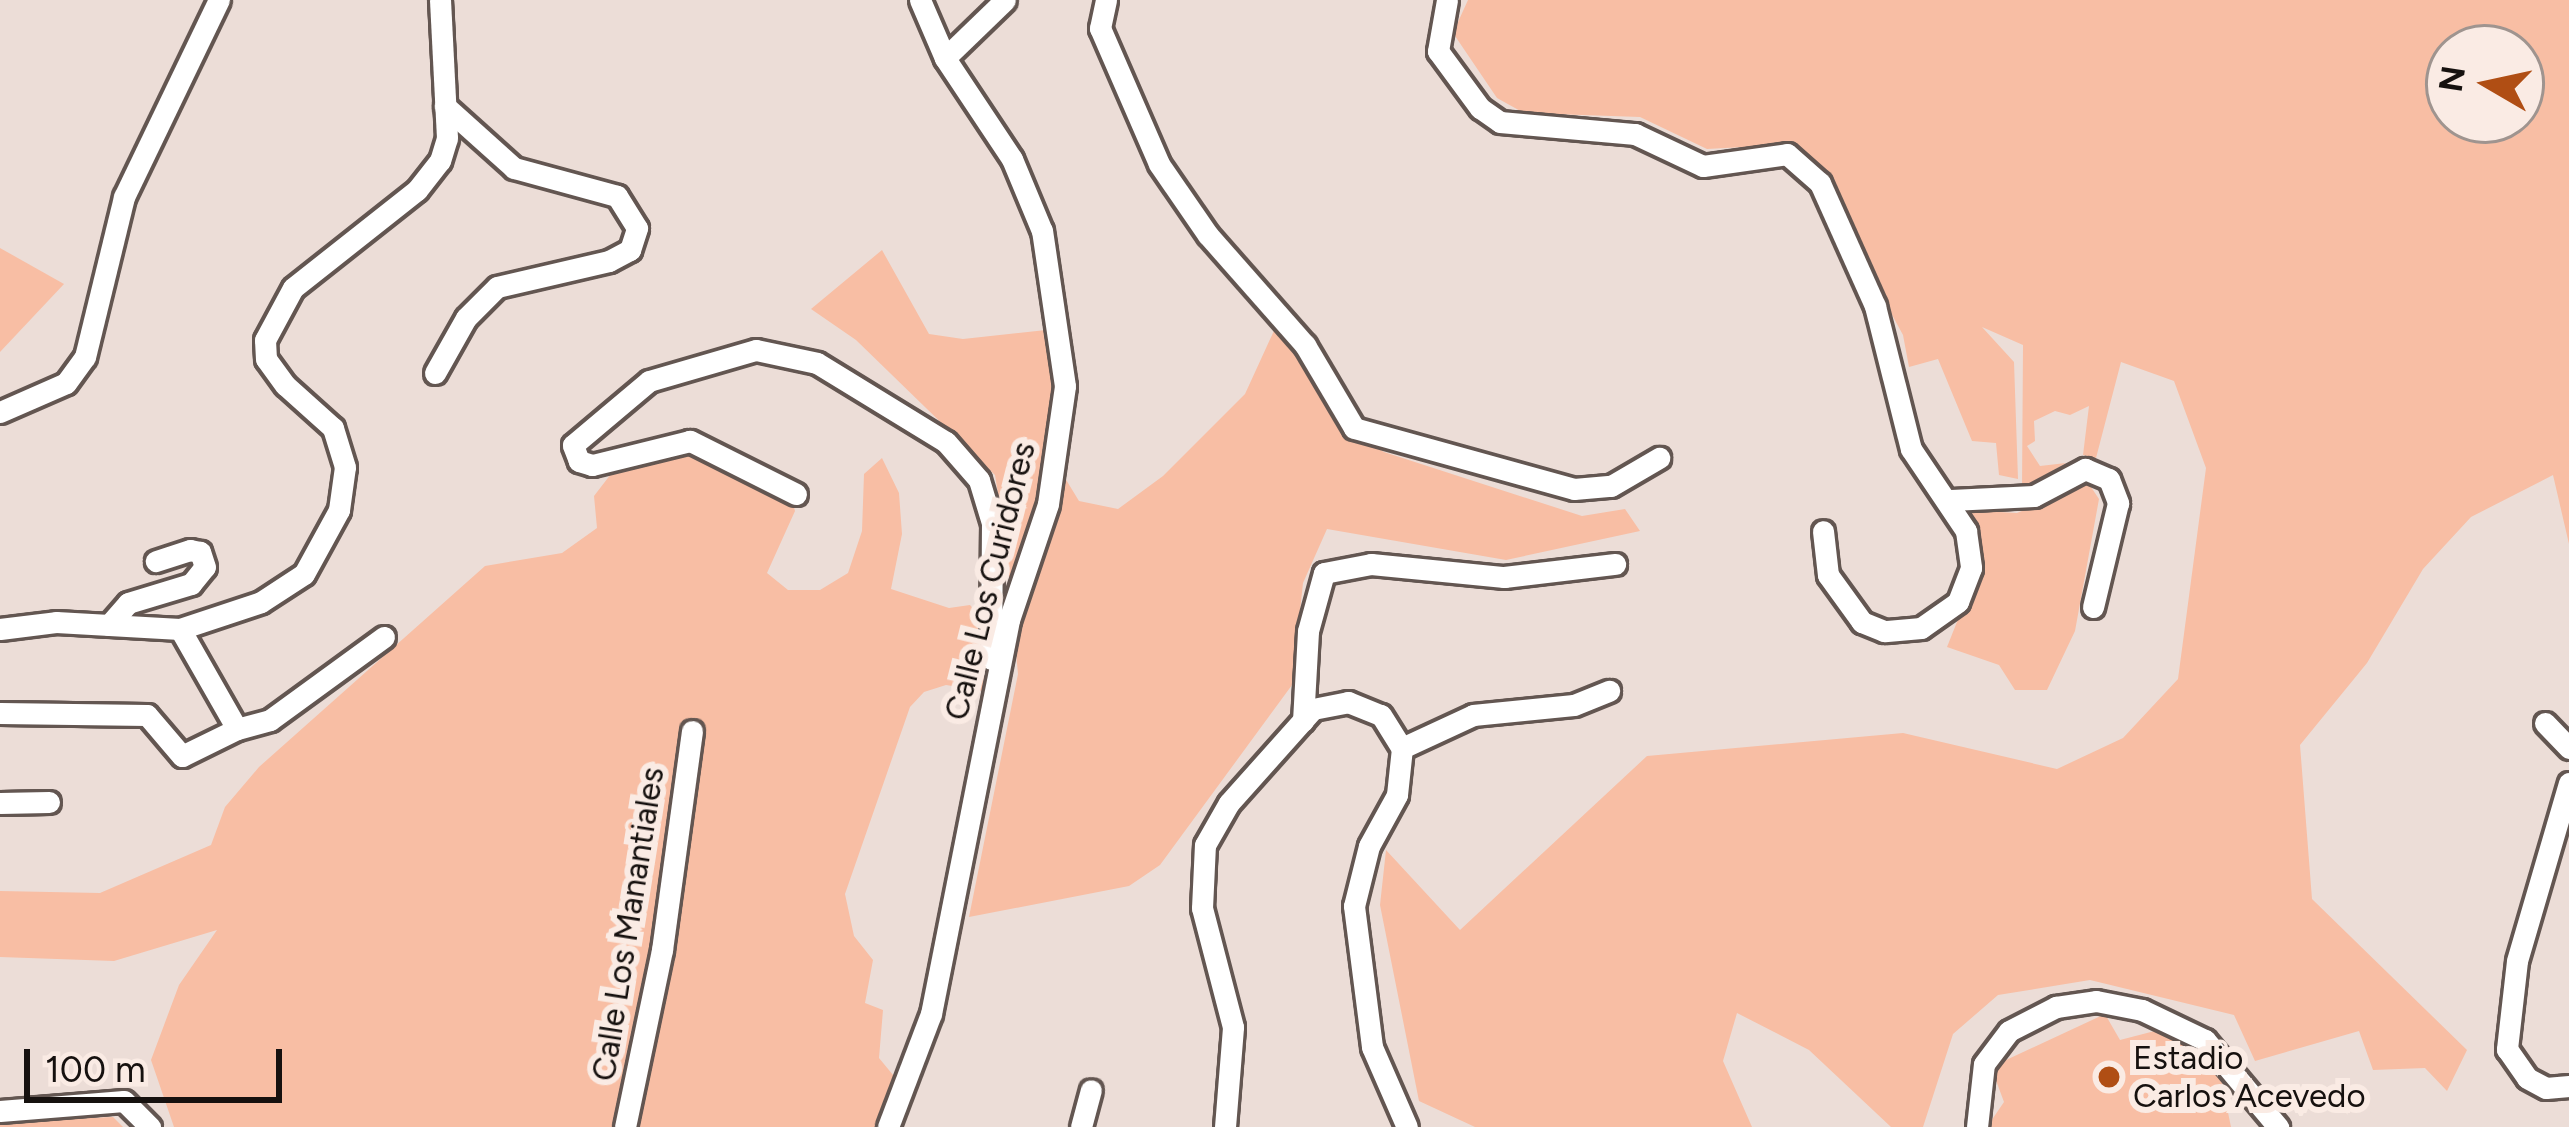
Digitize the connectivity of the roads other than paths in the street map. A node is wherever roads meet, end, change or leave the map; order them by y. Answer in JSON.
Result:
{"nodes":[{"id":1,"x":219,"y":0,"type":"edge"},
{"id":2,"x":440,"y":0,"type":"edge"},
{"id":3,"x":920,"y":0,"type":"edge"},
{"id":4,"x":1005,"y":0,"type":"edge"},
{"id":5,"x":1106,"y":0,"type":"edge"},
{"id":6,"x":1447,"y":0,"type":"edge"},
{"id":7,"x":944,"y":58,"type":"junction"},
{"id":8,"x":446,"y":106,"type":"junction"},
{"id":9,"x":435,"y":373,"type":"dead end"},
{"id":10,"x":0,"y":412,"type":"edge"},
{"id":11,"x":1659,"y":458,"type":"dead end"},
{"id":12,"x":796,"y":494,"type":"dead end"},
{"id":13,"x":1951,"y":500,"type":"junction"},
{"id":14,"x":1823,"y":531,"type":"dead end"},
{"id":15,"x":156,"y":561,"type":"dead end"},
{"id":16,"x":1615,"y":565,"type":"dead end"},
{"id":17,"x":2093,"y":607,"type":"dead end"},
{"id":18,"x":109,"y":625,"type":"junction"},
{"id":19,"x":0,"y":629,"type":"edge"},
{"id":20,"x":180,"y":629,"type":"junction"},
{"id":21,"x":384,"y":637,"type":"dead end"},
{"id":22,"x":1609,"y":691,"type":"dead end"},
{"id":23,"x":991,"y":702,"type":"junction"},
{"id":24,"x":0,"y":713,"type":"edge"},
{"id":25,"x":1303,"y":721,"type":"junction"},
{"id":26,"x":2546,"y":723,"type":"dead end"},
{"id":27,"x":237,"y":729,"type":"junction"},
{"id":28,"x":692,"y":731,"type":"dead end"},
{"id":29,"x":1402,"y":748,"type":"junction"},
{"id":30,"x":2569,"y":748,"type":"edge"},
{"id":31,"x":2569,"y":783,"type":"edge"},
{"id":32,"x":49,"y":802,"type":"dead end"},
{"id":33,"x":0,"y":803,"type":"edge"},
{"id":34,"x":2569,"y":1086,"type":"edge"},
{"id":35,"x":1091,"y":1090,"type":"dead end"},
{"id":36,"x":0,"y":1111,"type":"edge"},
{"id":37,"x":150,"y":1127,"type":"edge"},
{"id":38,"x":625,"y":1127,"type":"edge"},
{"id":39,"x":887,"y":1127,"type":"edge"},
{"id":40,"x":1081,"y":1127,"type":"edge"},
{"id":41,"x":1225,"y":1127,"type":"edge"},
{"id":42,"x":1407,"y":1127,"type":"edge"},
{"id":43,"x":1977,"y":1127,"type":"edge"},
{"id":44,"x":2278,"y":1127,"type":"edge"}],
"edges":[{"from":1,"to":10,"type":"street"},
{"from":2,"to":8,"type":"street"},
{"from":3,"to":7,"type":"street","name":"Calle Los Curidores"},
{"from":4,"to":7,"type":"street"},
{"from":5,"to":11,"type":"street"},
{"from":6,"to":13,"type":"street"},
{"from":7,"to":23,"type":"street","name":"Calle Los Curidores"},
{"from":8,"to":9,"type":"street"},
{"from":8,"to":20,"type":"street"},
{"from":12,"to":23,"type":"street"},
{"from":13,"to":14,"type":"street"},
{"from":13,"to":17,"type":"street"},
{"from":15,"to":18,"type":"street"},
{"from":16,"to":25,"type":"street"},
{"from":18,"to":19,"type":"street"},
{"from":18,"to":20,"type":"street"},
{"from":20,"to":27,"type":"street"},
{"from":21,"to":27,"type":"street"},
{"from":22,"to":29,"type":"street"},
{"from":23,"to":39,"type":"street","name":"Calle Los Curidores"},
{"from":24,"to":27,"type":"street"},
{"from":25,"to":29,"type":"street"},
{"from":25,"to":41,"type":"street"},
{"from":26,"to":30,"type":"street"},
{"from":28,"to":38,"type":"street","name":"Calle Los Manantiales"},
{"from":29,"to":42,"type":"street"},
{"from":31,"to":34,"type":"street"},
{"from":32,"to":33,"type":"street"},
{"from":35,"to":40,"type":"street"},
{"from":36,"to":37,"type":"street"},
{"from":43,"to":44,"type":"street"}]}
